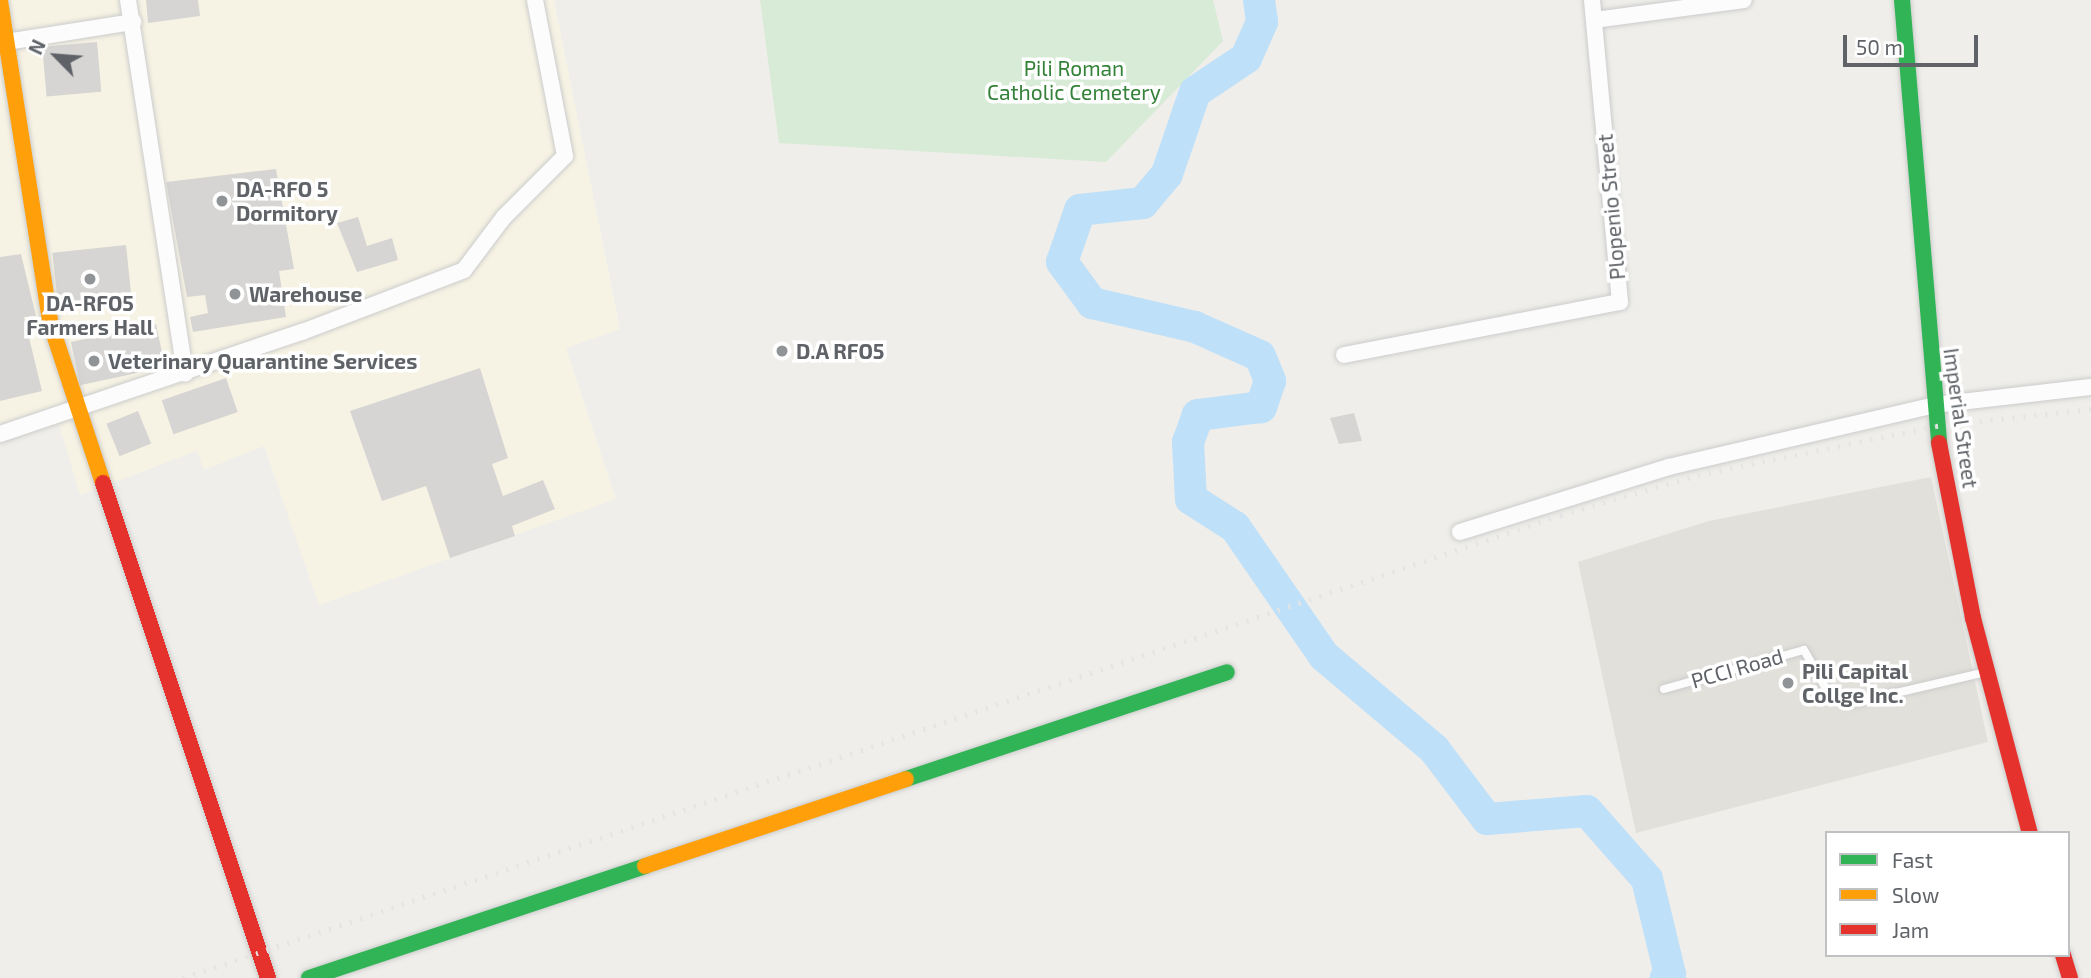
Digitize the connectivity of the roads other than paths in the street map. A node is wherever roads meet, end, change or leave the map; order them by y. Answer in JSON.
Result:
{"nodes":[{"id":1,"x":128,"y":0,"type":"edge"},
{"id":2,"x":535,"y":0,"type":"edge"},
{"id":3,"x":1592,"y":0,"type":"edge"},
{"id":4,"x":1744,"y":0,"type":"edge"},
{"id":5,"x":1902,"y":0,"type":"edge"},
{"id":6,"x":0,"y":1,"type":"edge"},
{"id":7,"x":1594,"y":20,"type":"junction"},
{"id":8,"x":133,"y":22,"type":"junction"},
{"id":9,"x":3,"y":43,"type":"edge"},
{"id":10,"x":1344,"y":355,"type":"dead end"},
{"id":11,"x":185,"y":374,"type":"junction"},
{"id":12,"x":2091,"y":387,"type":"edge"},
{"id":13,"x":1935,"y":405,"type":"junction"},
{"id":14,"x":77,"y":410,"type":"junction"},
{"id":15,"x":0,"y":434,"type":"edge"},
{"id":16,"x":1460,"y":532,"type":"dead end"},
{"id":17,"x":1987,"y":671,"type":"junction"},
{"id":18,"x":1227,"y":672,"type":"dead end"},
{"id":19,"x":1664,"y":689,"type":"dead end"},
{"id":20,"x":2029,"y":831,"type":"edge"},
{"id":21,"x":2064,"y":957,"type":"edge"},
{"id":22,"x":268,"y":978,"type":"edge"},
{"id":23,"x":309,"y":978,"type":"edge"},
{"id":24,"x":2070,"y":978,"type":"edge"}],
"edges":[{"from":1,"to":8,"type":"street"},
{"from":2,"to":11,"type":"street"},
{"from":3,"to":7,"type":"street","name":"Plopenio Street"},
{"from":4,"to":7,"type":"street"},
{"from":5,"to":13,"type":"street","name":"Imperial Street"},
{"from":6,"to":9,"type":"street"},
{"from":7,"to":10,"type":"street","name":"Plopenio Street"},
{"from":8,"to":9,"type":"street"},
{"from":8,"to":11,"type":"street"},
{"from":9,"to":14,"type":"street"},
{"from":11,"to":14,"type":"street"},
{"from":12,"to":13,"type":"street"},
{"from":13,"to":16,"type":"street"},
{"from":13,"to":17,"type":"street","name":"Imperial Street"},
{"from":14,"to":15,"type":"street"},
{"from":14,"to":22,"type":"street"},
{"from":17,"to":19,"type":"lane","name":"PCCI Road"},
{"from":17,"to":20,"type":"street","name":"Imperial Street"},
{"from":18,"to":23,"type":"street"},
{"from":21,"to":24,"type":"street"}]}
